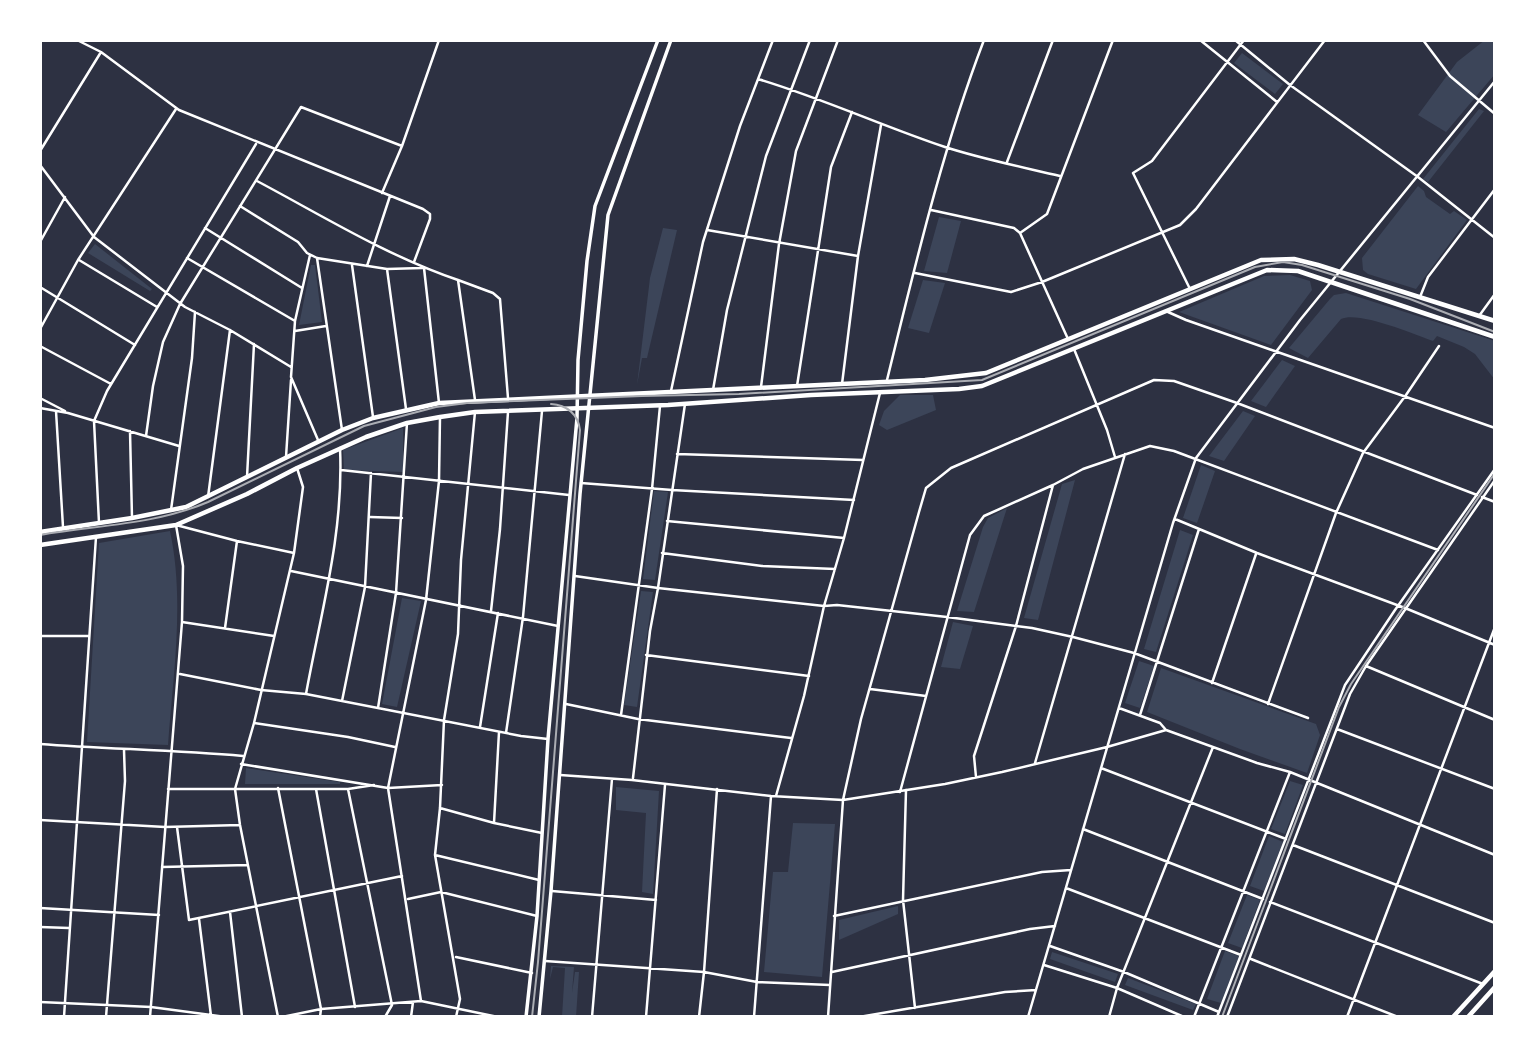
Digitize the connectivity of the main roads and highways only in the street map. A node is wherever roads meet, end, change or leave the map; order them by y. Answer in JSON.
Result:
{"nodes":[{"id":1,"x":1495,"y":321,"type":"edge"},
{"id":2,"x":1495,"y":337,"type":"edge"},
{"id":3,"x":40,"y":532,"type":"edge"},
{"id":4,"x":40,"y":545,"type":"edge"},
{"id":5,"x":1495,"y":971,"type":"edge"},
{"id":6,"x":1494,"y":988,"type":"edge"},
{"id":7,"x":1453,"y":1017,"type":"edge"},
{"id":8,"x":1468,"y":1017,"type":"edge"}],
"edges":[{"from":1,"to":3,"type":"main road"},
{"from":2,"to":4,"type":"main road"},
{"from":5,"to":7,"type":"main road"},
{"from":6,"to":8,"type":"main road"}]}
